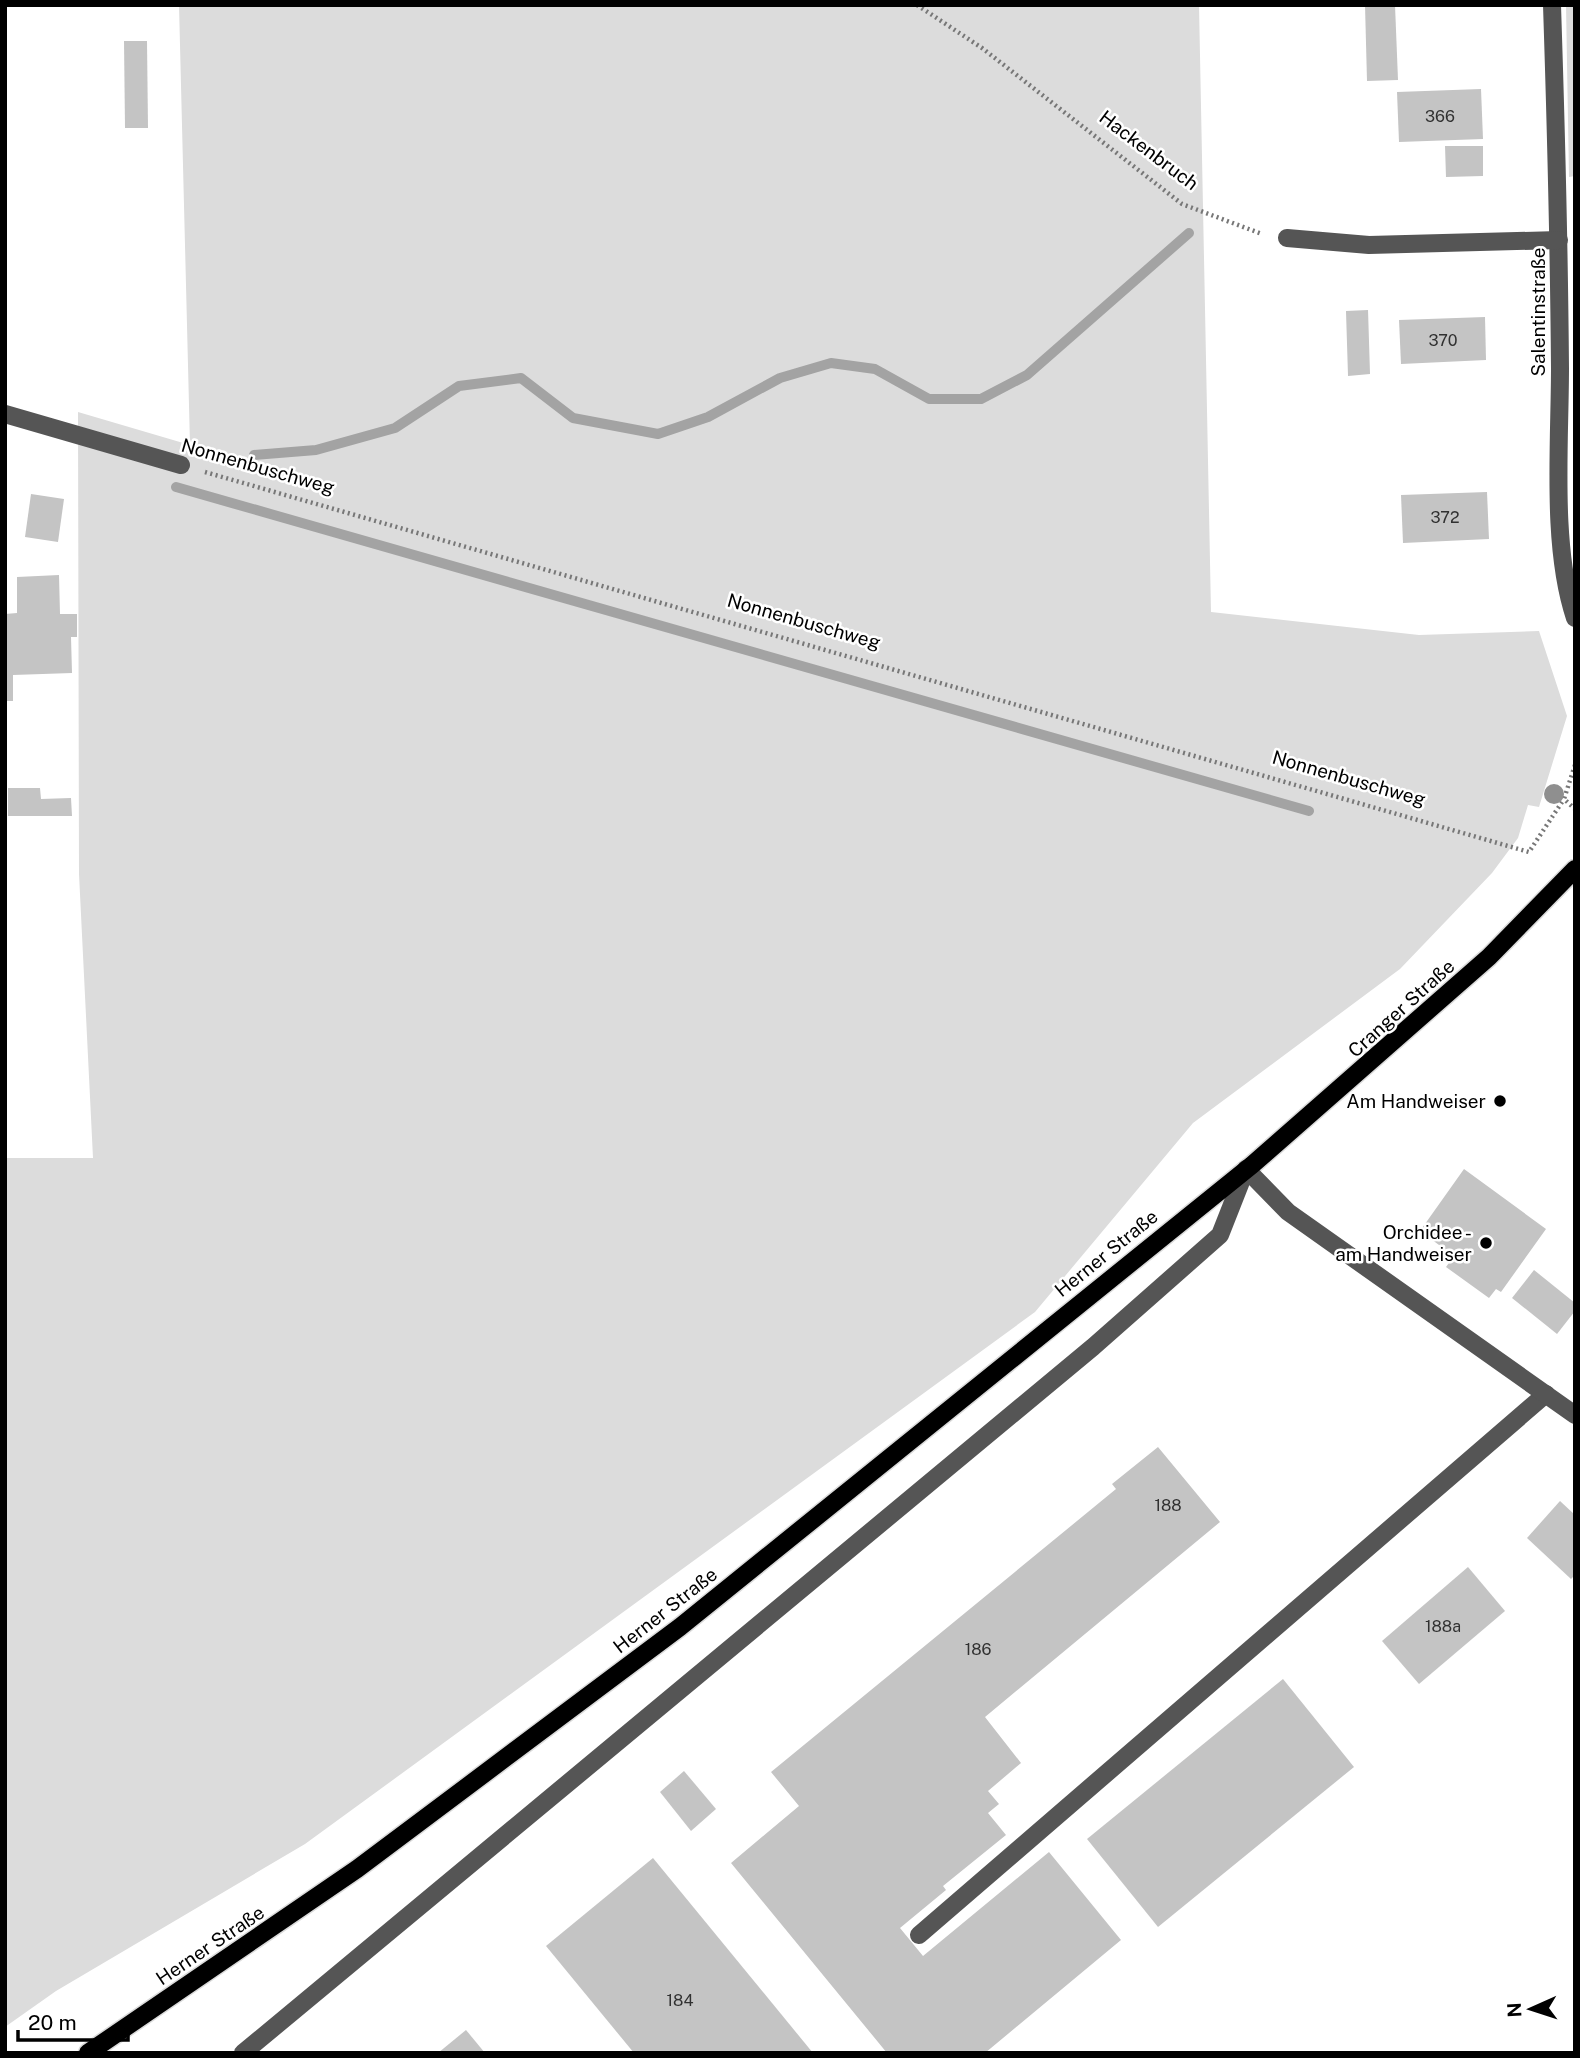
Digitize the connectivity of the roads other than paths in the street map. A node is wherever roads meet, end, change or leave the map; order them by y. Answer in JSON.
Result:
{"nodes":[{"id":1,"x":1552,"y":5,"type":"edge"},
{"id":2,"x":1287,"y":238,"type":"road end"},
{"id":3,"x":1559,"y":240,"type":"junction"},
{"id":4,"x":5,"y":414,"type":"edge"},
{"id":5,"x":181,"y":465,"type":"road end"},
{"id":6,"x":1575,"y":618,"type":"edge"},
{"id":7,"x":1575,"y":869,"type":"edge"},
{"id":8,"x":1246,"y":1169,"type":"junction"},
{"id":9,"x":1546,"y":1394,"type":"junction"},
{"id":10,"x":1575,"y":1415,"type":"edge"},
{"id":11,"x":919,"y":1935,"type":"dead end"},
{"id":12,"x":88,"y":2053,"type":"edge"},
{"id":13,"x":243,"y":2053,"type":"edge"}],
"edges":[{"from":1,"to":3,"type":"street","name":"Salentinstraße"},
{"from":2,"to":3,"type":"street"},
{"from":3,"to":6,"type":"street","name":"Salentinstraße"},
{"from":4,"to":5,"type":"street","name":"Nonnenbuschweg"},
{"from":7,"to":8,"type":"main road","name":"Cranger Straße"},
{"from":8,"to":9,"type":"street"},
{"from":8,"to":12,"type":"main road","name":"Herner Straße"},
{"from":8,"to":13,"type":"street"},
{"from":9,"to":10,"type":"street"},
{"from":9,"to":11,"type":"street"}]}
